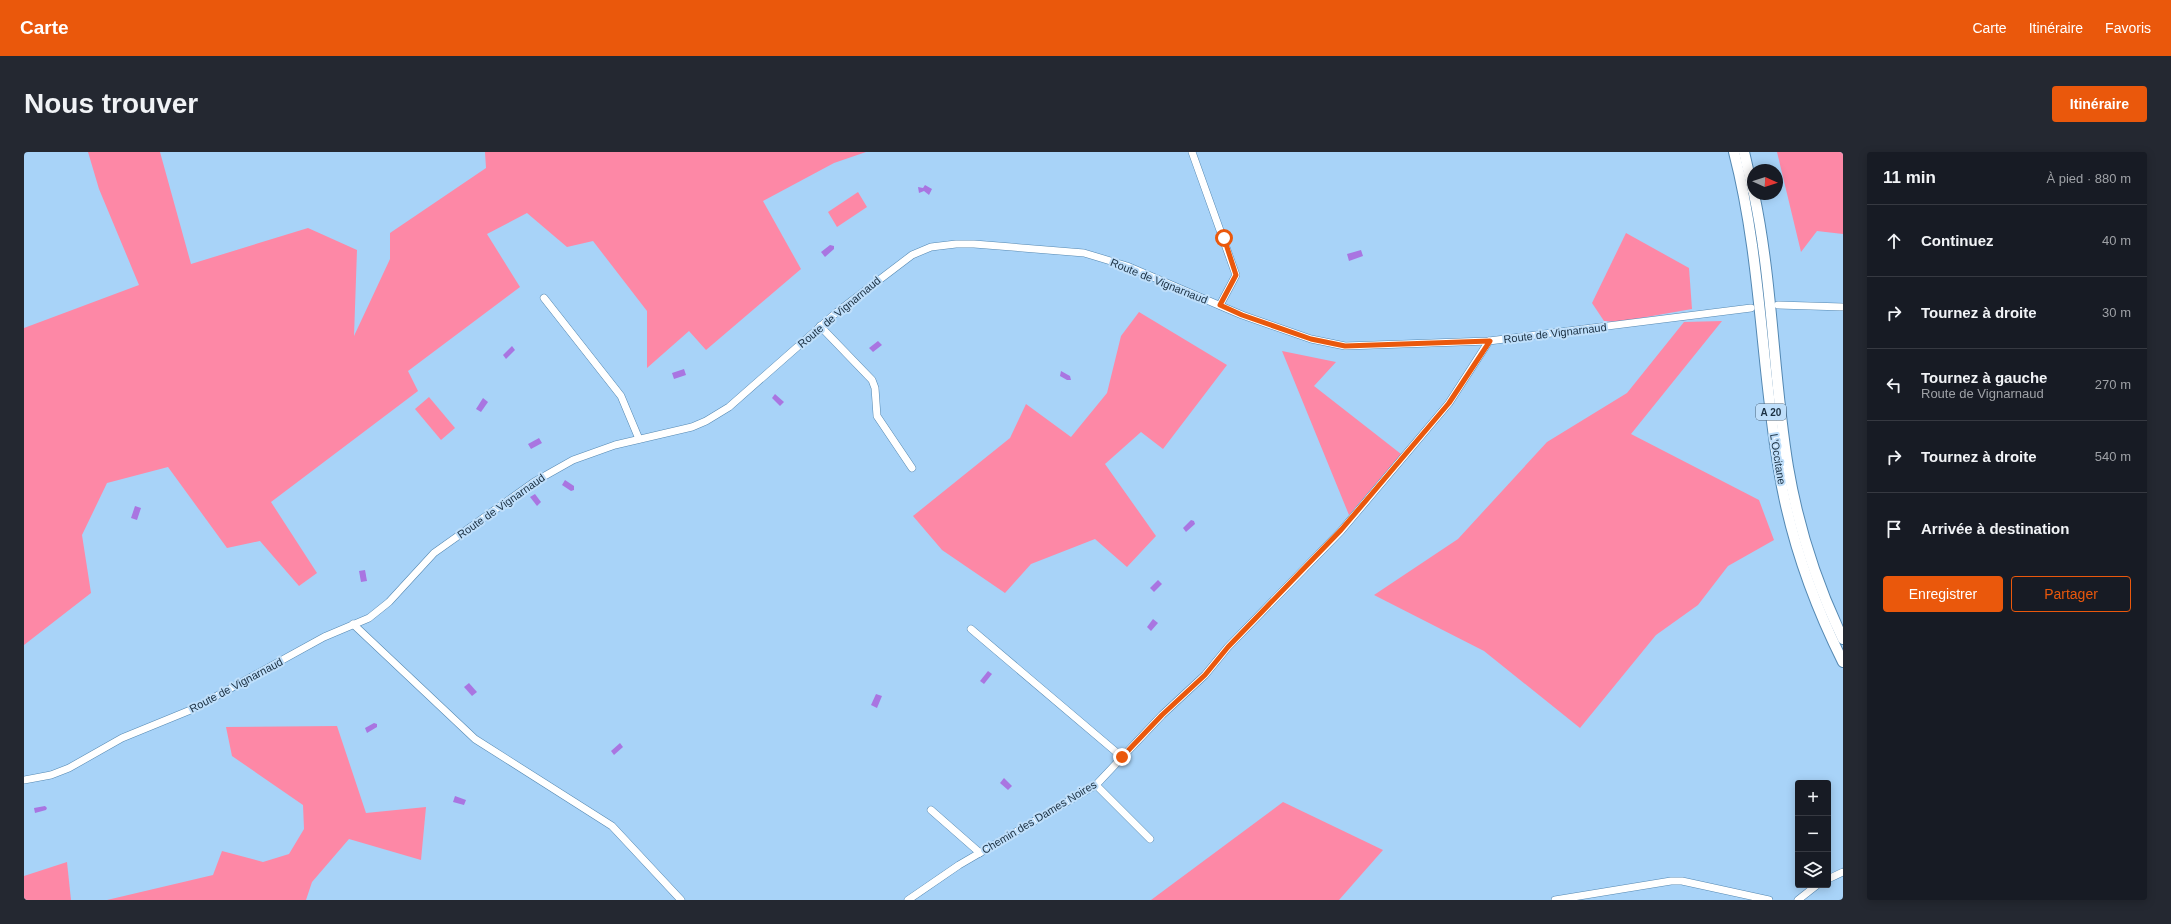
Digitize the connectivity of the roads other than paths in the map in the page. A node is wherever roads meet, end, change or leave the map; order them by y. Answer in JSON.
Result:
{"nodes":[{"id":1,"x":1192,"y":152,"type":"edge"},
{"id":2,"x":1734,"y":152,"type":"edge"},
{"id":3,"x":1744,"y":152,"type":"edge"},
{"id":4,"x":1747,"y":165,"type":"edge"},
{"id":5,"x":1755,"y":200,"type":"edge"},
{"id":6,"x":544,"y":298,"type":"dead end"},
{"id":7,"x":1220,"y":305,"type":"junction"},
{"id":8,"x":1778,"y":305,"type":"dead end"},
{"id":9,"x":1751,"y":308,"type":"dead end"},
{"id":10,"x":1843,"y":308,"type":"edge"},
{"id":11,"x":820,"y":326,"type":"junction"},
{"id":12,"x":1490,"y":341,"type":"junction"},
{"id":13,"x":639,"y":439,"type":"junction"},
{"id":14,"x":912,"y":468,"type":"dead end"},
{"id":15,"x":353,"y":624,"type":"junction"},
{"id":16,"x":971,"y":630,"type":"dead end"},
{"id":17,"x":1843,"y":639,"type":"edge"},
{"id":18,"x":1843,"y":662,"type":"edge"},
{"id":19,"x":1122,"y":757,"type":"junction"},
{"id":20,"x":24,"y":780,"type":"edge"},
{"id":21,"x":1096,"y":785,"type":"junction"},
{"id":22,"x":931,"y":810,"type":"dead end"},
{"id":23,"x":1150,"y":839,"type":"dead end"},
{"id":24,"x":980,"y":853,"type":"junction"},
{"id":25,"x":1843,"y":872,"type":"edge"},
{"id":26,"x":1831,"y":878,"type":"edge"},
{"id":27,"x":1813,"y":888,"type":"edge"},
{"id":28,"x":681,"y":900,"type":"edge"},
{"id":29,"x":908,"y":900,"type":"edge"},
{"id":30,"x":1555,"y":900,"type":"edge"},
{"id":31,"x":1769,"y":900,"type":"edge"},
{"id":32,"x":1798,"y":900,"type":"edge"}],
"edges":[{"from":1,"to":7,"type":"street"},
{"from":2,"to":18,"type":"highway","name":"L'Occitane","number":"A 20"},
{"from":3,"to":4,"type":"highway"},
{"from":5,"to":17,"type":"highway","name":"L'Occitane","number":"A 20"},
{"from":6,"to":13,"type":"street"},
{"from":7,"to":11,"type":"street","name":"Route de Vignarnaud"},
{"from":7,"to":12,"type":"street","name":"Route de Vignarnaud"},
{"from":8,"to":10,"type":"street"},
{"from":9,"to":12,"type":"street","name":"Route de Vignarnaud"},
{"from":11,"to":13,"type":"street","name":"Route de Vignarnaud"},
{"from":11,"to":14,"type":"street"},
{"from":12,"to":19,"type":"street","name":"Chemin des Dames Noires"},
{"from":13,"to":15,"type":"street","name":"Route de Vignarnaud"},
{"from":15,"to":20,"type":"street","name":"Route de Vignarnaud"},
{"from":15,"to":28,"type":"street"},
{"from":16,"to":19,"type":"street"},
{"from":19,"to":21,"type":"street","name":"Chemin des Dames Noires"},
{"from":21,"to":23,"type":"street"},
{"from":21,"to":24,"type":"street","name":"Chemin des Dames Noires"},
{"from":22,"to":24,"type":"street"},
{"from":24,"to":29,"type":"street","name":"Chemin des Dames Noires"},
{"from":25,"to":26,"type":"street"},
{"from":27,"to":32,"type":"street"},
{"from":30,"to":31,"type":"street"}]}
